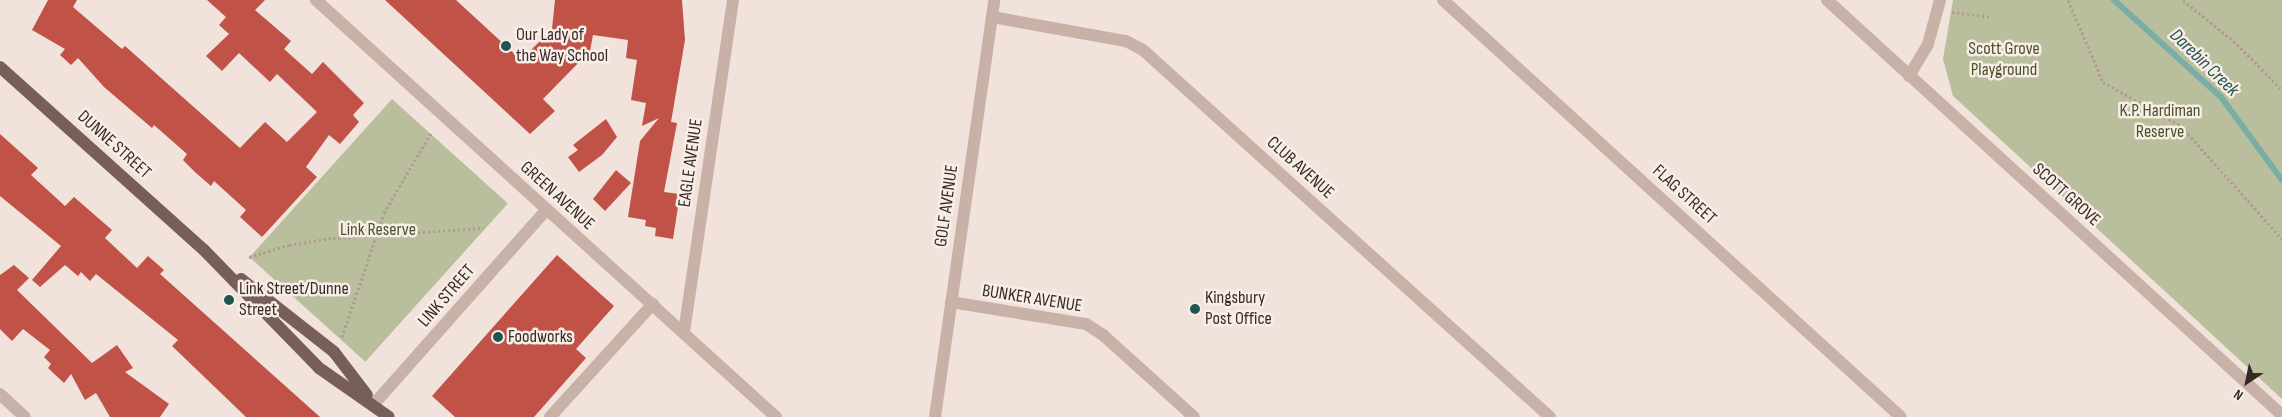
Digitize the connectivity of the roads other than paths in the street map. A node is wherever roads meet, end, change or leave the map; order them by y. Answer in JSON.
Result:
{"nodes":[{"id":1,"x":316,"y":0,"type":"edge"},
{"id":2,"x":733,"y":0,"type":"edge"},
{"id":3,"x":994,"y":0,"type":"edge"},
{"id":4,"x":1444,"y":0,"type":"edge"},
{"id":5,"x":1827,"y":0,"type":"edge"},
{"id":6,"x":1940,"y":5,"type":"edge"},
{"id":7,"x":992,"y":17,"type":"junction"},
{"id":8,"x":0,"y":67,"type":"edge"},
{"id":9,"x":1909,"y":76,"type":"junction"},
{"id":10,"x":546,"y":210,"type":"junction"},
{"id":11,"x":204,"y":250,"type":"junction"},
{"id":12,"x":951,"y":302,"type":"junction"},
{"id":13,"x":653,"y":304,"type":"junction"},
{"id":14,"x":684,"y":332,"type":"junction"},
{"id":15,"x":0,"y":394,"type":"edge"},
{"id":16,"x":374,"y":404,"type":"junction"},
{"id":17,"x":2282,"y":415,"type":"edge"},
{"id":18,"x":25,"y":417,"type":"edge"},
{"id":19,"x":389,"y":417,"type":"edge"},
{"id":20,"x":550,"y":417,"type":"edge"},
{"id":21,"x":776,"y":417,"type":"edge"},
{"id":22,"x":935,"y":417,"type":"edge"},
{"id":23,"x":1194,"y":417,"type":"edge"},
{"id":24,"x":1550,"y":417,"type":"edge"},
{"id":25,"x":1901,"y":417,"type":"edge"}],
"edges":[{"from":1,"to":10,"type":"street","name":"GREEN AVENUE"},
{"from":2,"to":14,"type":"street","name":"EAGLE AVENUE"},
{"from":3,"to":7,"type":"street","name":"GOLF AVENUE"},
{"from":4,"to":25,"type":"street","name":"FLAG STREET"},
{"from":5,"to":9,"type":"street","name":"SCOTT GROVE"},
{"from":6,"to":9,"type":"street"},
{"from":7,"to":12,"type":"street","name":"GOLF AVENUE"},
{"from":7,"to":24,"type":"street","name":"CLUB AVENUE"},
{"from":8,"to":11,"type":"main road","name":"DUNNE STREET"},
{"from":9,"to":17,"type":"street","name":"SCOTT GROVE"},
{"from":10,"to":13,"type":"street","name":"GREEN AVENUE"},
{"from":10,"to":16,"type":"street","name":"LINK STREET"},
{"from":11,"to":16,"type":"main road","name":"DUNNE STREET"},
{"from":11,"to":16,"type":"main road","name":"DUNNE STREET"},
{"from":12,"to":22,"type":"street","name":"GOLF AVENUE"},
{"from":12,"to":23,"type":"street","name":"BUNKER AVENUE"},
{"from":13,"to":14,"type":"street","name":"GREEN AVENUE"},
{"from":13,"to":20,"type":"street"},
{"from":14,"to":21,"type":"street","name":"GREEN AVENUE"},
{"from":15,"to":18,"type":"street"},
{"from":16,"to":19,"type":"main road","name":"DUNNE STREET"}]}
